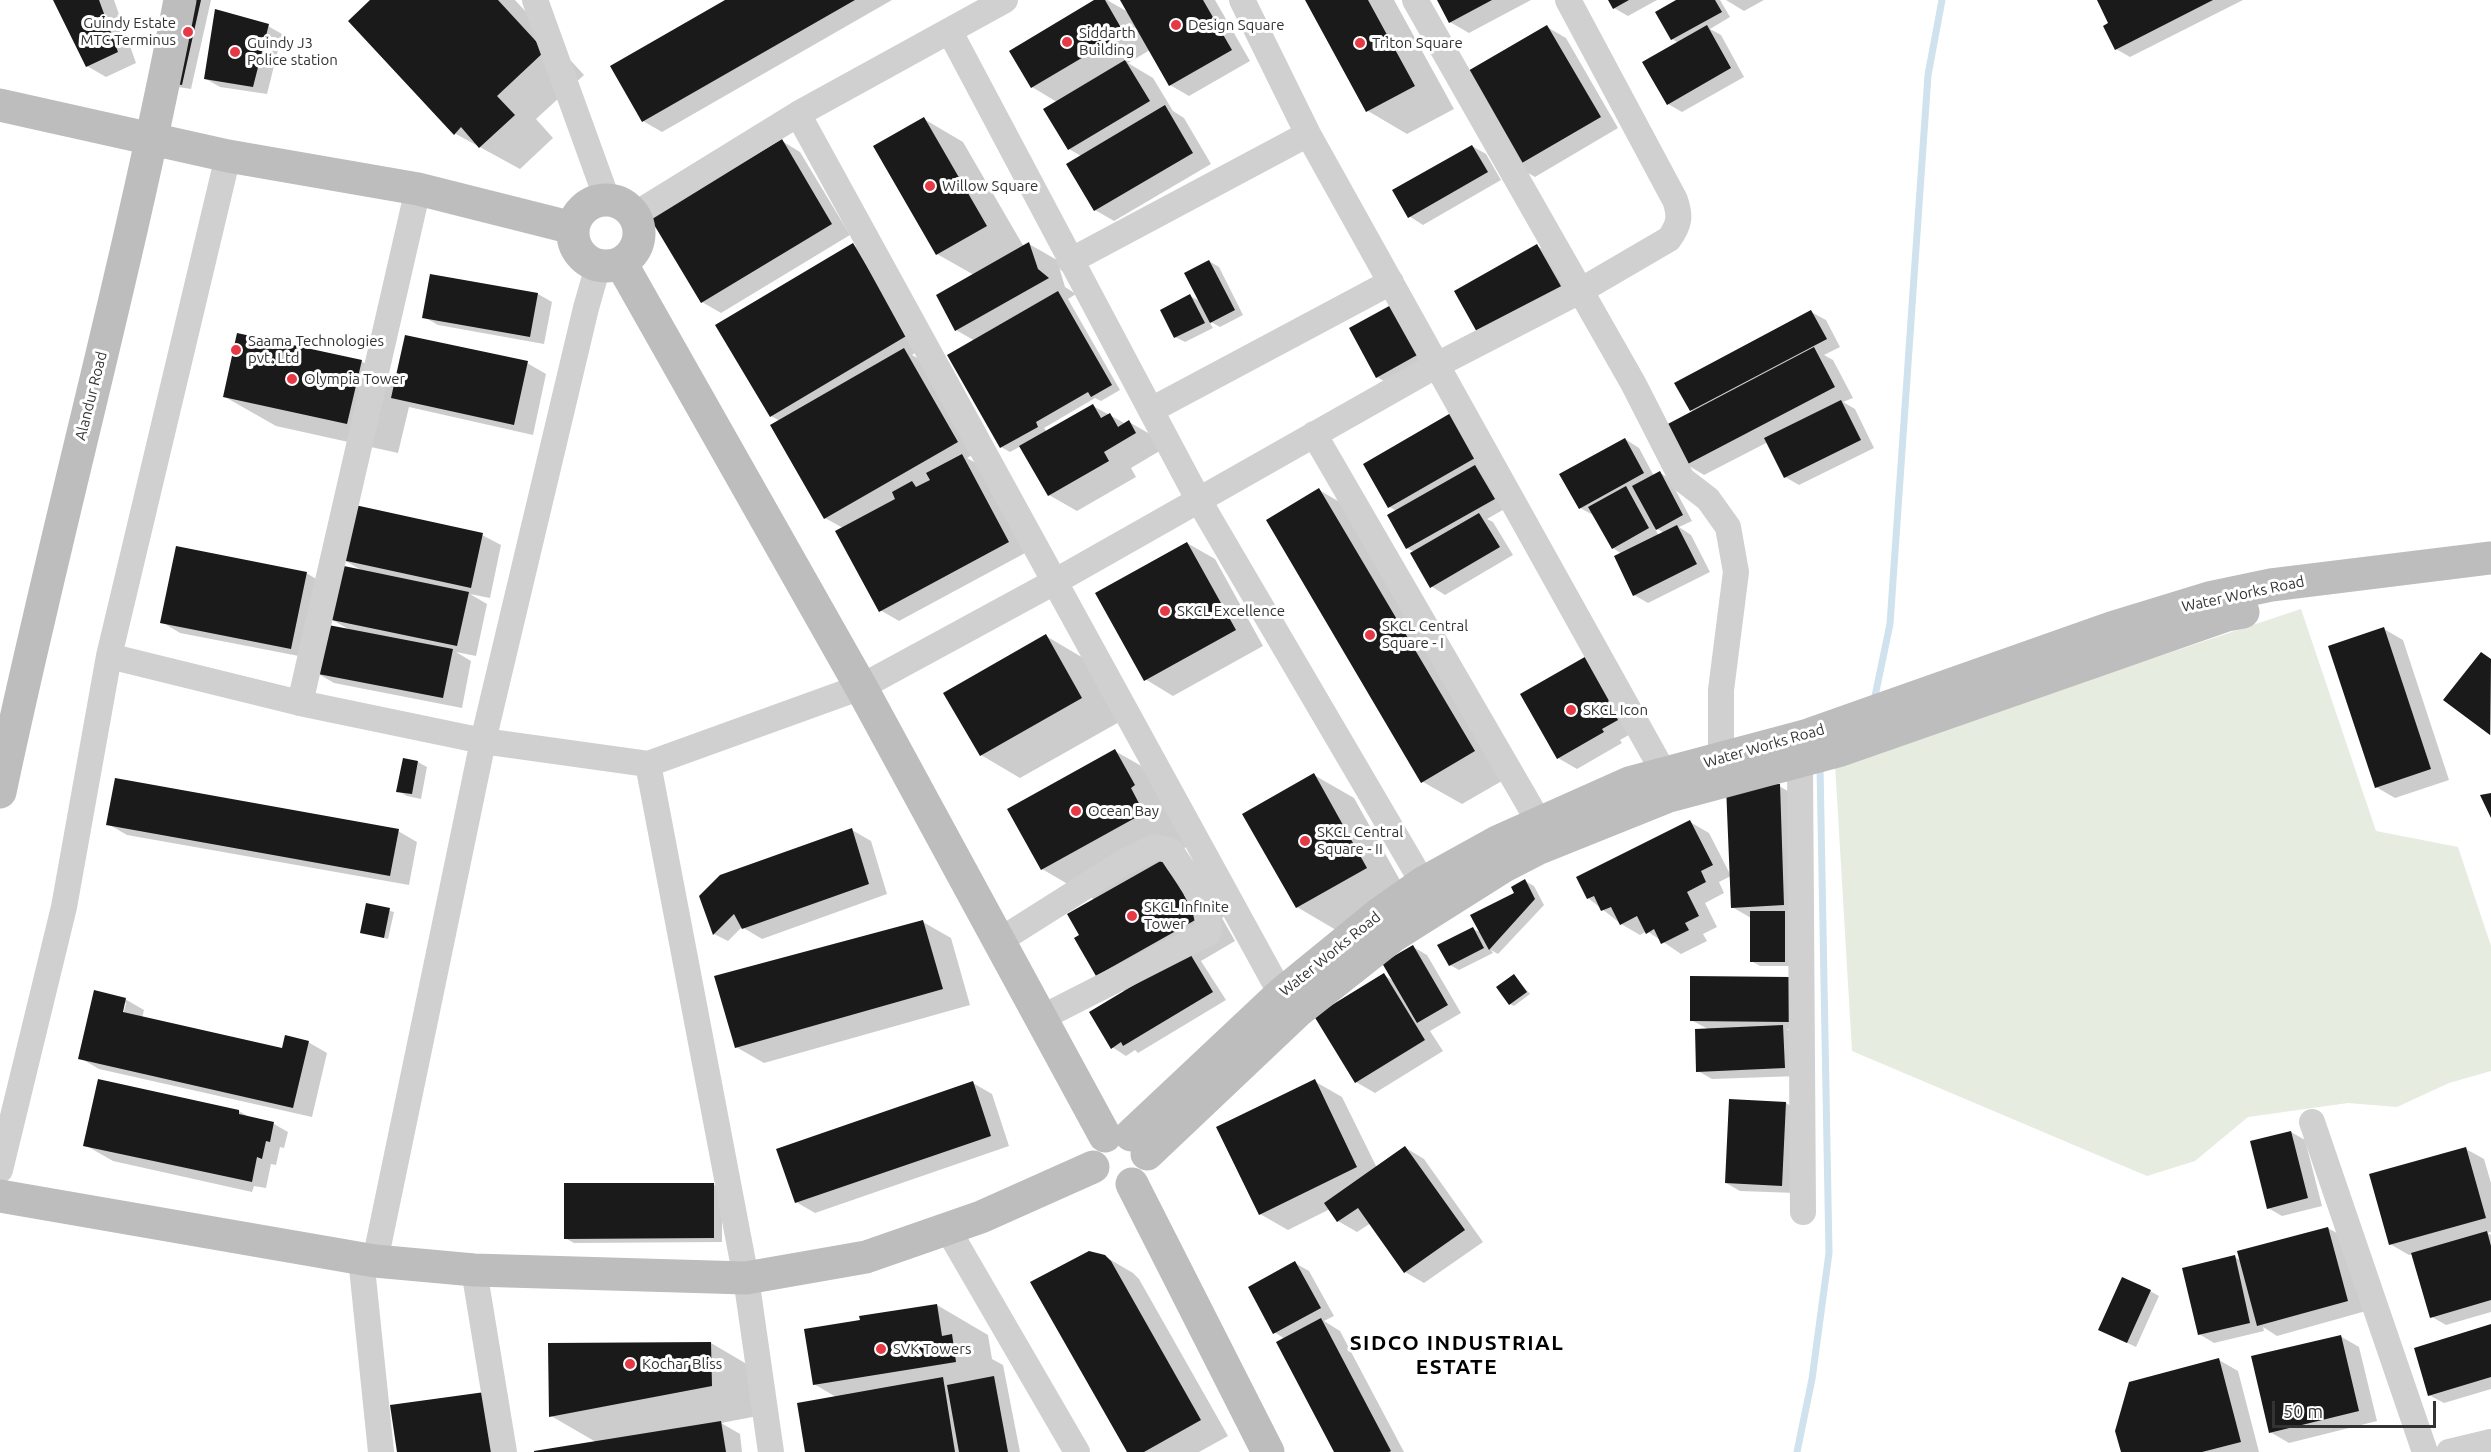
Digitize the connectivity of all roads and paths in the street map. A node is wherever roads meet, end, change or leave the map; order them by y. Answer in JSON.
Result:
{"nodes":[{"id":1,"x":180,"y":0,"type":"edge"},
{"id":2,"x":534,"y":0,"type":"edge"},
{"id":3,"x":1005,"y":0,"type":"edge"},
{"id":4,"x":1242,"y":0,"type":"edge"},
{"id":5,"x":1415,"y":0,"type":"edge"},
{"id":6,"x":1568,"y":0,"type":"edge"},
{"id":7,"x":950,"y":32,"type":"junction"},
{"id":8,"x":0,"y":105,"type":"edge"},
{"id":9,"x":798,"y":114,"type":"junction"},
{"id":10,"x":1308,"y":134,"type":"junction"},
{"id":11,"x":153,"y":140,"type":"junction"},
{"id":12,"x":228,"y":156,"type":"junction"},
{"id":13,"x":417,"y":189,"type":"junction"},
{"id":14,"x":621,"y":207,"type":"junction"},
{"id":15,"x":573,"y":228,"type":"junction"},
{"id":16,"x":1070,"y":261,"type":"junction"},
{"id":17,"x":609,"y":264,"type":"junction"},
{"id":18,"x":1391,"y":282,"type":"junction"},
{"id":19,"x":1580,"y":291,"type":"junction"},
{"id":20,"x":1437,"y":365,"type":"junction"},
{"id":21,"x":1153,"y":410,"type":"junction"},
{"id":22,"x":1314,"y":434,"type":"junction"},
{"id":23,"x":1198,"y":499,"type":"junction"},
{"id":24,"x":2491,"y":558,"type":"edge"},
{"id":25,"x":2491,"y":579,"type":"edge"},
{"id":26,"x":1056,"y":581,"type":"junction"},
{"id":27,"x":109,"y":656,"type":"junction"},
{"id":28,"x":861,"y":687,"type":"junction"},
{"id":29,"x":300,"y":703,"type":"junction"},
{"id":30,"x":1838,"y":738,"type":"junction"},
{"id":31,"x":483,"y":741,"type":"junction"},
{"id":32,"x":1804,"y":753,"type":"junction"},
{"id":33,"x":648,"y":764,"type":"junction"},
{"id":34,"x":1724,"y":771,"type":"junction"},
{"id":35,"x":1664,"y":773,"type":"junction"},
{"id":36,"x":0,"y":792,"type":"edge"},
{"id":37,"x":1539,"y":822,"type":"junction"},
{"id":38,"x":1423,"y":883,"type":"junction"},
{"id":39,"x":1386,"y":925,"type":"junction"},
{"id":40,"x":999,"y":941,"type":"junction"},
{"id":41,"x":1281,"y":994,"type":"junction"},
{"id":42,"x":1041,"y":1018,"type":"junction"},
{"id":43,"x":2313,"y":1122,"type":"dead end"},
{"id":44,"x":1128,"y":1142,"type":"junction"},
{"id":45,"x":1093,"y":1167,"type":"junction"},
{"id":46,"x":0,"y":1170,"type":"edge"},
{"id":47,"x":1132,"y":1184,"type":"junction"},
{"id":48,"x":0,"y":1196,"type":"edge"},
{"id":49,"x":1803,"y":1212,"type":"dead end"},
{"id":50,"x":948,"y":1228,"type":"junction"},
{"id":51,"x":368,"y":1260,"type":"junction"},
{"id":52,"x":474,"y":1270,"type":"junction"},
{"id":53,"x":746,"y":1278,"type":"junction"},
{"id":54,"x":2491,"y":1442,"type":"edge"},
{"id":55,"x":381,"y":1452,"type":"edge"},
{"id":56,"x":504,"y":1452,"type":"edge"},
{"id":57,"x":771,"y":1452,"type":"edge"},
{"id":58,"x":1077,"y":1452,"type":"edge"},
{"id":59,"x":1269,"y":1452,"type":"edge"},
{"id":60,"x":2425,"y":1452,"type":"edge"},
{"id":61,"x":2449,"y":1452,"type":"edge"}],
"edges":[{"from":1,"to":11,"type":"main road","name":"Alandur Road"},
{"from":2,"to":14,"type":"street"},
{"from":3,"to":7,"type":"street"},
{"from":4,"to":10,"type":"street"},
{"from":5,"to":19,"type":"street"},
{"from":6,"to":19,"type":"street"},
{"from":7,"to":9,"type":"street"},
{"from":7,"to":16,"type":"street"},
{"from":8,"to":11,"type":"main road"},
{"from":9,"to":14,"type":"street"},
{"from":9,"to":26,"type":"street"},
{"from":10,"to":16,"type":"street"},
{"from":10,"to":18,"type":"street"},
{"from":11,"to":12,"type":"main road"},
{"from":11,"to":36,"type":"main road","name":"Alandur Road"},
{"from":12,"to":13,"type":"main road"},
{"from":12,"to":27,"type":"street"},
{"from":13,"to":15,"type":"main road"},
{"from":13,"to":29,"type":"street"},
{"from":14,"to":15,"type":"main road"},
{"from":14,"to":17,"type":"main road"},
{"from":15,"to":17,"type":"main road"},
{"from":16,"to":21,"type":"street"},
{"from":17,"to":28,"type":"main road"},
{"from":17,"to":31,"type":"street"},
{"from":18,"to":20,"type":"street"},
{"from":18,"to":21,"type":"street"},
{"from":19,"to":20,"type":"street"},
{"from":19,"to":34,"type":"street"},
{"from":20,"to":22,"type":"street"},
{"from":20,"to":35,"type":"street"},
{"from":21,"to":23,"type":"street"},
{"from":22,"to":23,"type":"street"},
{"from":22,"to":37,"type":"street"},
{"from":23,"to":26,"type":"street"},
{"from":23,"to":38,"type":"street"},
{"from":24,"to":30,"type":"main road","name":"Water Works Road"},
{"from":25,"to":30,"type":"main road","name":"Water Works Road"},
{"from":26,"to":28,"type":"street"},
{"from":26,"to":41,"type":"street"},
{"from":27,"to":29,"type":"street"},
{"from":27,"to":46,"type":"street"},
{"from":28,"to":33,"type":"street"},
{"from":28,"to":40,"type":"main road"},
{"from":29,"to":31,"type":"street"},
{"from":30,"to":32,"type":"main road","name":"Water Works Road"},
{"from":31,"to":33,"type":"street"},
{"from":31,"to":51,"type":"street"},
{"from":32,"to":34,"type":"main road","name":"Water Works Road"},
{"from":32,"to":49,"type":"street"},
{"from":33,"to":53,"type":"street"},
{"from":34,"to":35,"type":"main road","name":"Water Works Road"},
{"from":34,"to":39,"type":"main road","name":"Water Works Road"},
{"from":35,"to":37,"type":"main road","name":"Water Works Road"},
{"from":37,"to":38,"type":"main road","name":"Water Works Road"},
{"from":38,"to":39,"type":"main road","name":"Water Works Road"},
{"from":39,"to":41,"type":"main road","name":"Water Works Road"},
{"from":39,"to":44,"type":"main road","name":"Water Works Road"},
{"from":40,"to":42,"type":"main road"},
{"from":40,"to":42,"type":"street"},
{"from":41,"to":44,"type":"main road","name":"Water Works Road"},
{"from":42,"to":44,"type":"main road"},
{"from":43,"to":60,"type":"street"},
{"from":44,"to":45,"type":"main road"},
{"from":44,"to":47,"type":"main road"},
{"from":45,"to":47,"type":"main road"},
{"from":45,"to":50,"type":"main road"},
{"from":47,"to":59,"type":"main road"},
{"from":48,"to":51,"type":"main road"},
{"from":50,"to":53,"type":"main road"},
{"from":50,"to":58,"type":"street"},
{"from":51,"to":52,"type":"main road"},
{"from":51,"to":55,"type":"street"},
{"from":52,"to":53,"type":"main road"},
{"from":52,"to":56,"type":"street"},
{"from":53,"to":57,"type":"street"},
{"from":54,"to":61,"type":"street"}]}
